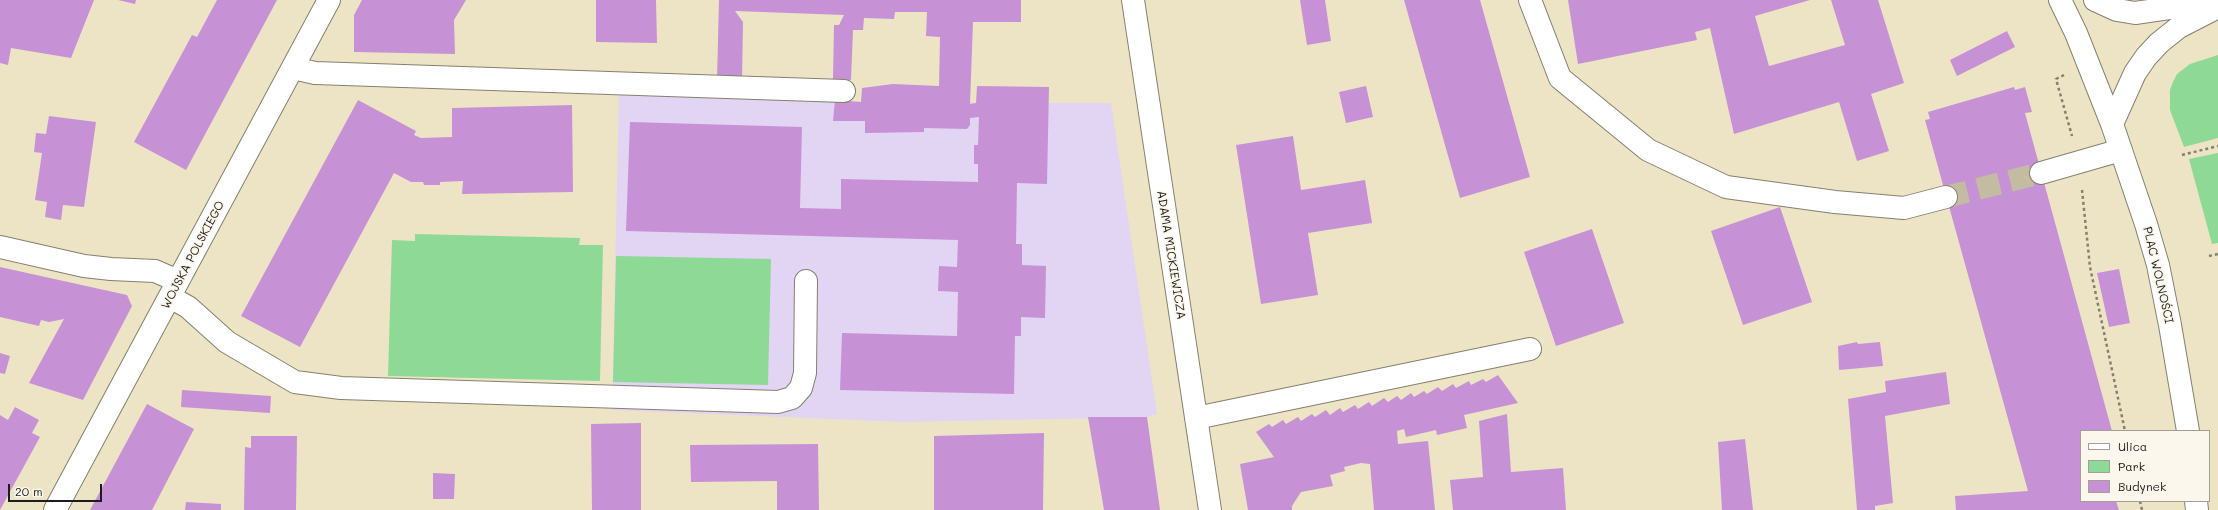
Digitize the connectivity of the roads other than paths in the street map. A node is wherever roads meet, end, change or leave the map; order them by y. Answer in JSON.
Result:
{"nodes":[{"id":1,"x":329,"y":0,"type":"edge"},
{"id":2,"x":1133,"y":0,"type":"edge"},
{"id":3,"x":1530,"y":0,"type":"edge"},
{"id":4,"x":2060,"y":0,"type":"edge"},
{"id":5,"x":2096,"y":1,"type":"edge"},
{"id":6,"x":2218,"y":1,"type":"edge"},
{"id":7,"x":2218,"y":7,"type":"edge"},
{"id":8,"x":292,"y":68,"type":"junction"},
{"id":9,"x":844,"y":91,"type":"dead end"},
{"id":10,"x":2112,"y":124,"type":"junction"},
{"id":11,"x":2121,"y":150,"type":"junction"},
{"id":12,"x":2041,"y":173,"type":"tunnel mouth"},
{"id":13,"x":1946,"y":197,"type":"tunnel mouth"},
{"id":14,"x":0,"y":247,"type":"edge"},
{"id":15,"x":806,"y":281,"type":"dead end"},
{"id":16,"x":174,"y":289,"type":"junction"},
{"id":17,"x":1530,"y":349,"type":"dead end"},
{"id":18,"x":1196,"y":418,"type":"junction"},
{"id":19,"x":2188,"y":430,"type":"edge"},
{"id":20,"x":55,"y":510,"type":"edge"},
{"id":21,"x":1210,"y":510,"type":"edge"}],
"edges":[{"from":1,"to":8,"type":"street","name":"WOJSKA POLSKIEGO"},
{"from":2,"to":18,"type":"street","name":"ADAMA MICKIEWICZA"},
{"from":3,"to":13,"type":"street"},
{"from":4,"to":10,"type":"street","name":"PLAC WOLNOŚCI"},
{"from":5,"to":6,"type":"street"},
{"from":7,"to":10,"type":"street"},
{"from":8,"to":9,"type":"street"},
{"from":8,"to":16,"type":"street","name":"WOJSKA POLSKIEGO"},
{"from":10,"to":11,"type":"street","name":"PLAC WOLNOŚCI"},
{"from":11,"to":12,"type":"street"},
{"from":11,"to":19,"type":"street","name":"PLAC WOLNOŚCI"},
{"from":14,"to":16,"type":"street"},
{"from":15,"to":16,"type":"street"},
{"from":16,"to":20,"type":"street","name":"WOJSKA POLSKIEGO"},
{"from":17,"to":18,"type":"street"},
{"from":18,"to":21,"type":"street","name":"ADAMA MICKIEWICZA"}]}
